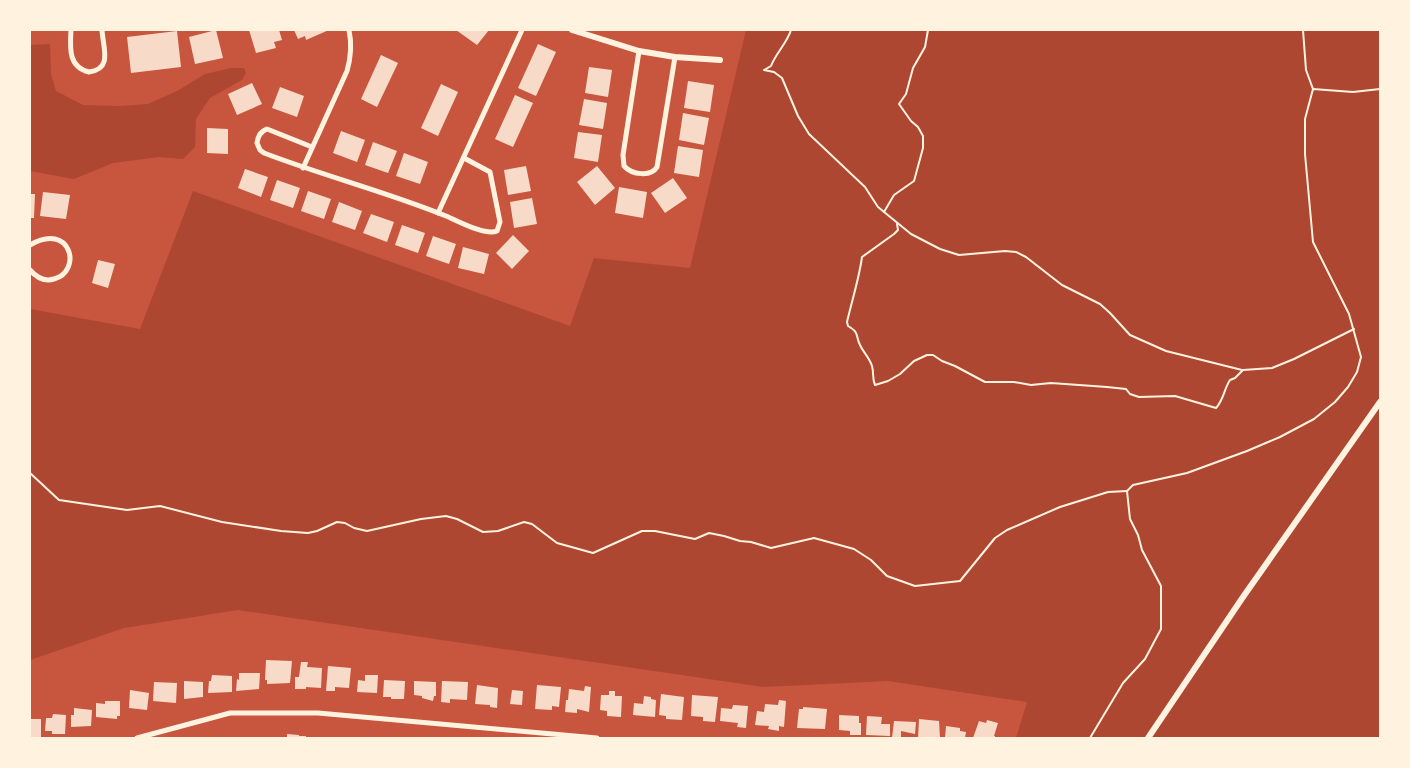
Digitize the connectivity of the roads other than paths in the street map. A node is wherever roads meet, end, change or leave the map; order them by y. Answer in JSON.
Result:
{"nodes":[{"id":1,"x":70,"y":30,"type":"edge"},
{"id":2,"x":102,"y":30,"type":"edge"},
{"id":3,"x":349,"y":30,"type":"edge"},
{"id":4,"x":522,"y":30,"type":"edge"},
{"id":5,"x":572,"y":30,"type":"edge"},
{"id":6,"x":639,"y":51,"type":"junction"},
{"id":7,"x":675,"y":57,"type":"junction"},
{"id":8,"x":720,"y":60,"type":"dead end"},
{"id":9,"x":312,"y":146,"type":"junction"},
{"id":10,"x":464,"y":158,"type":"junction"},
{"id":11,"x":303,"y":168,"type":"junction"},
{"id":12,"x":438,"y":213,"type":"junction"},
{"id":13,"x":30,"y":245,"type":"edge"},
{"id":14,"x":30,"y":270,"type":"edge"},
{"id":15,"x":1380,"y":402,"type":"edge"},
{"id":16,"x":524,"y":732,"type":"junction"},
{"id":17,"x":136,"y":738,"type":"edge"},
{"id":18,"x":524,"y":738,"type":"edge"},
{"id":19,"x":597,"y":738,"type":"edge"},
{"id":20,"x":1148,"y":738,"type":"edge"}],
"edges":[{"from":1,"to":2,"type":"street"},
{"from":3,"to":9,"type":"street"},
{"from":4,"to":10,"type":"street"},
{"from":5,"to":6,"type":"street"},
{"from":6,"to":7,"type":"street"},
{"from":6,"to":7,"type":"street"},
{"from":7,"to":8,"type":"street"},
{"from":9,"to":11,"type":"street"},
{"from":9,"to":11,"type":"street"},
{"from":10,"to":12,"type":"street"},
{"from":10,"to":12,"type":"street"},
{"from":11,"to":12,"type":"street"},
{"from":13,"to":14,"type":"street"},
{"from":15,"to":20,"type":"street"},
{"from":16,"to":17,"type":"street"},
{"from":16,"to":18,"type":"street"},
{"from":16,"to":19,"type":"street"}]}
